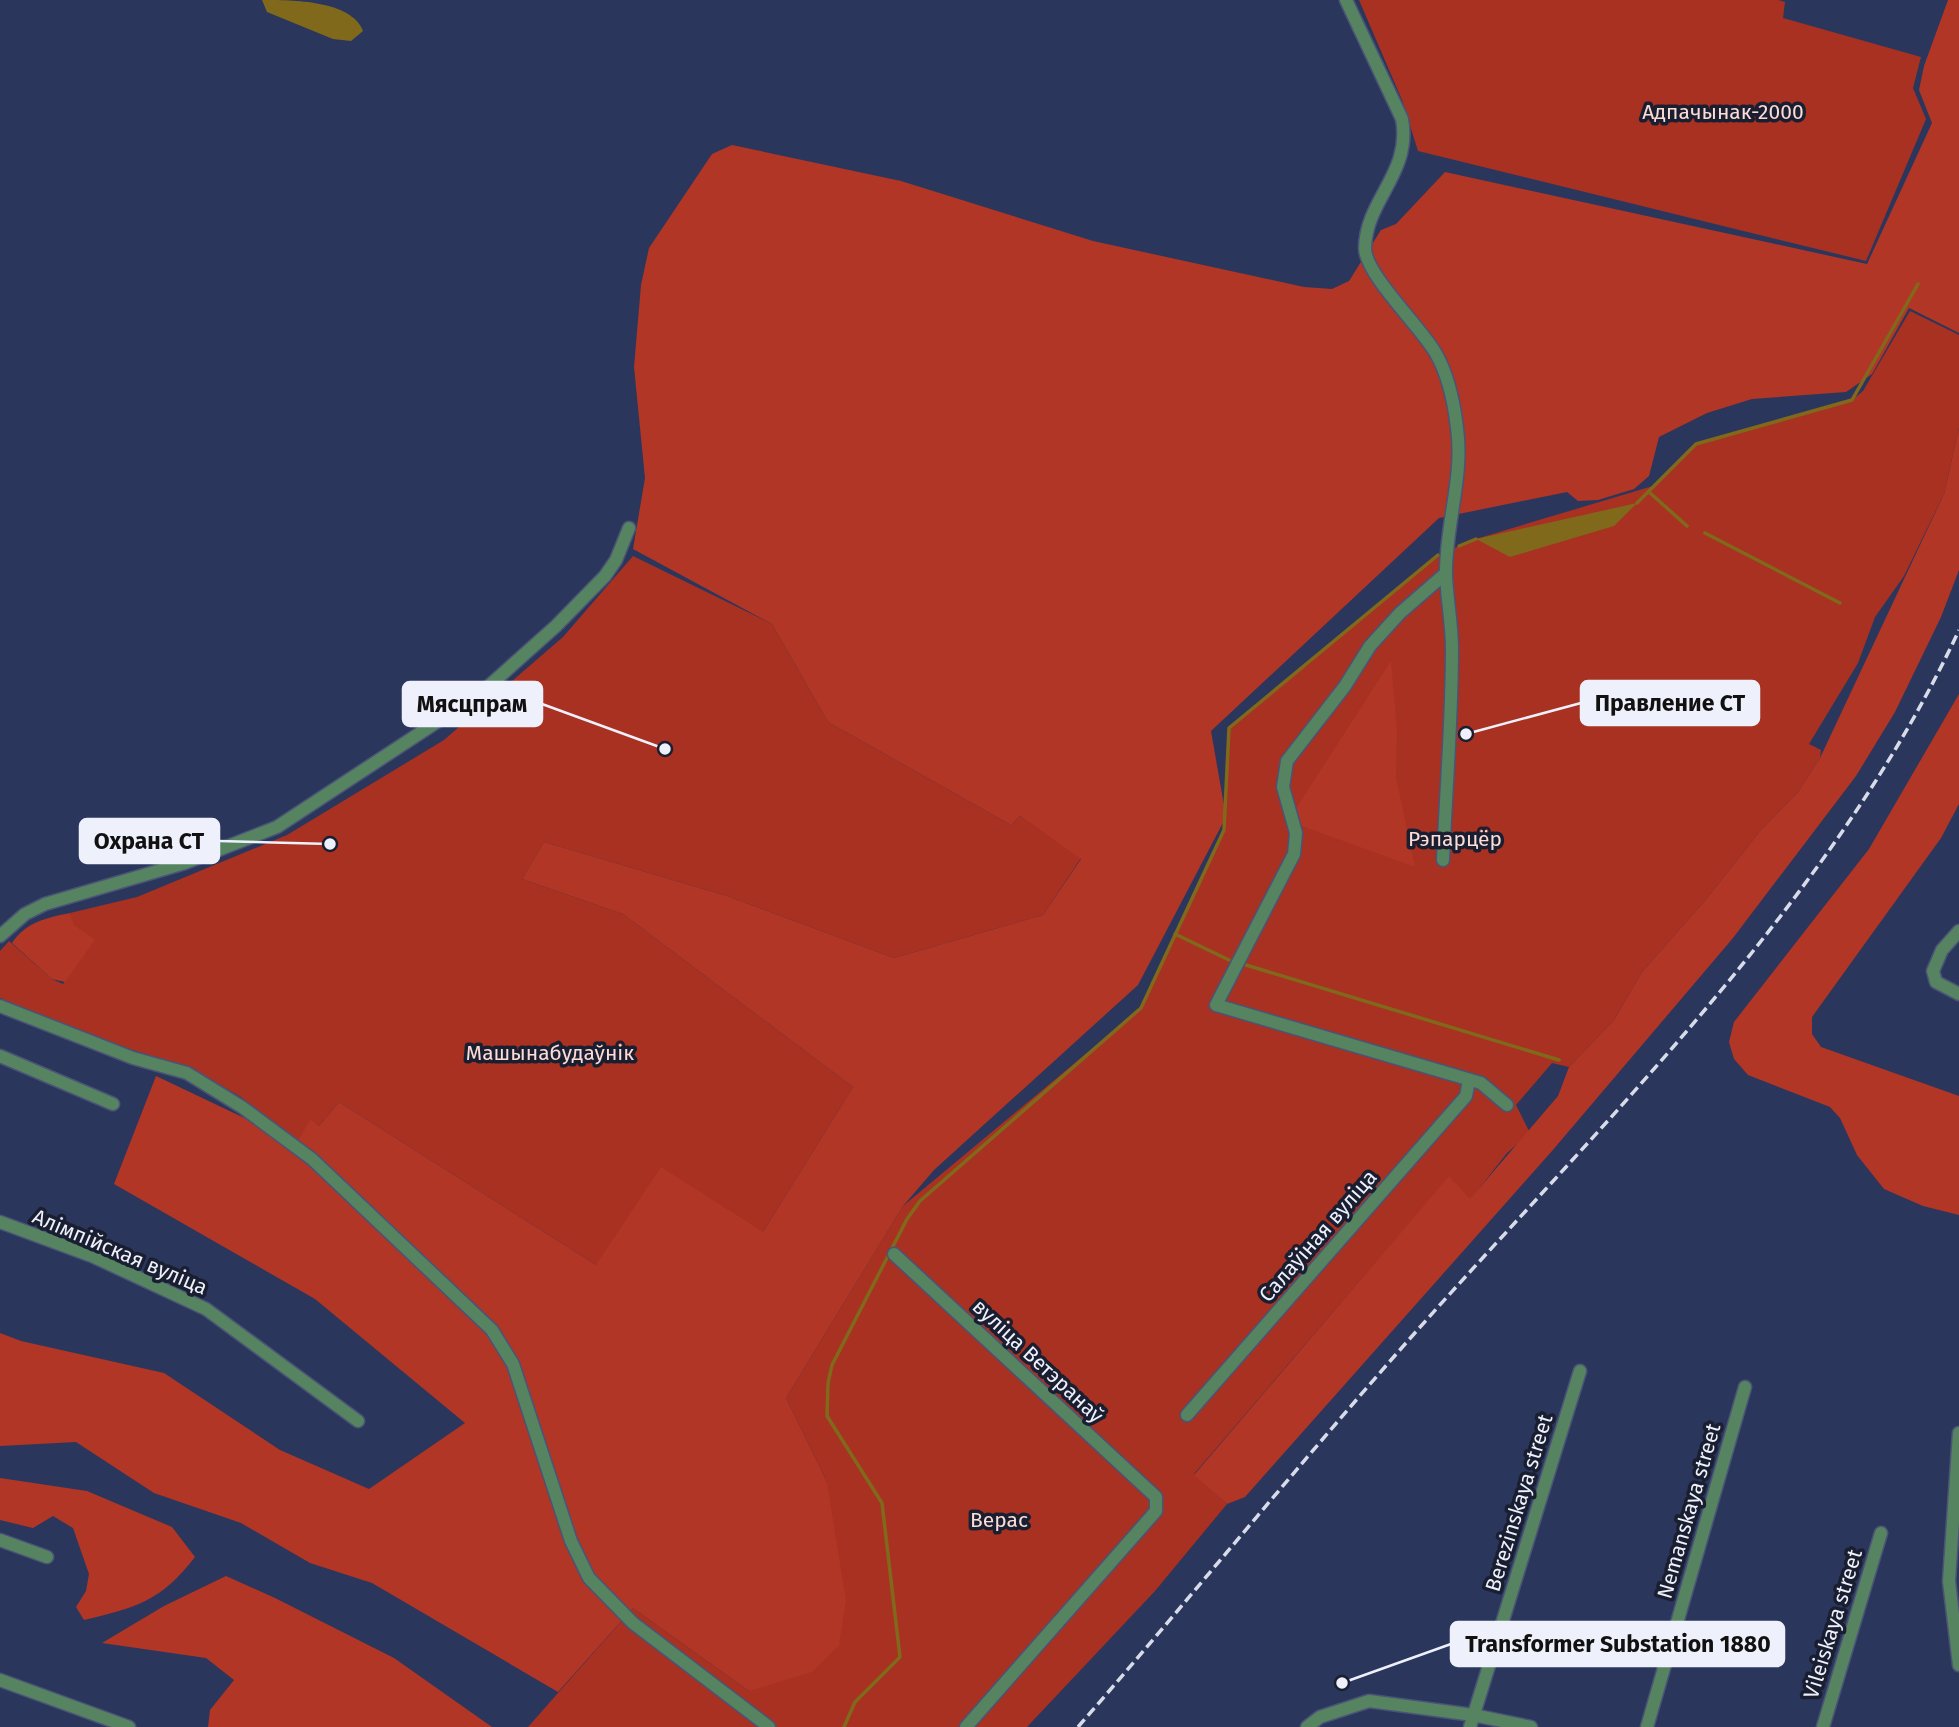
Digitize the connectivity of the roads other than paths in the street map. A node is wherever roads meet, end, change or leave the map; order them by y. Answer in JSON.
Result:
{"nodes":[{"id":1,"x":1346,"y":0,"type":"edge"},
{"id":2,"x":629,"y":528,"type":"dead end"},
{"id":3,"x":1446,"y":573,"type":"junction"},
{"id":4,"x":1443,"y":860,"type":"dead end"},
{"id":5,"x":1959,"y":931,"type":"edge"},
{"id":6,"x":0,"y":936,"type":"edge"},
{"id":7,"x":1959,"y":994,"type":"edge"},
{"id":8,"x":0,"y":1006,"type":"edge"},
{"id":9,"x":0,"y":1056,"type":"edge"},
{"id":10,"x":1469,"y":1080,"type":"junction"},
{"id":11,"x":113,"y":1104,"type":"dead end"},
{"id":12,"x":1507,"y":1105,"type":"dead end"},
{"id":13,"x":0,"y":1222,"type":"edge"},
{"id":14,"x":894,"y":1254,"type":"dead end"},
{"id":15,"x":1580,"y":1371,"type":"dead end"},
{"id":16,"x":1745,"y":1387,"type":"dead end"},
{"id":17,"x":1187,"y":1415,"type":"dead end"},
{"id":18,"x":358,"y":1421,"type":"dead end"},
{"id":19,"x":1959,"y":1433,"type":"edge"},
{"id":20,"x":1881,"y":1533,"type":"dead end"},
{"id":21,"x":0,"y":1540,"type":"edge"},
{"id":22,"x":47,"y":1557,"type":"dead end"},
{"id":23,"x":1959,"y":1665,"type":"edge"},
{"id":24,"x":0,"y":1679,"type":"edge"},
{"id":25,"x":1471,"y":1721,"type":"edge"},
{"id":26,"x":129,"y":1727,"type":"edge"},
{"id":27,"x":769,"y":1727,"type":"edge"},
{"id":28,"x":966,"y":1727,"type":"edge"},
{"id":29,"x":1307,"y":1727,"type":"edge"},
{"id":30,"x":1531,"y":1727,"type":"edge"},
{"id":31,"x":1647,"y":1727,"type":"edge"},
{"id":32,"x":1823,"y":1727,"type":"edge"}],
"edges":[{"from":1,"to":3,"type":"street"},
{"from":2,"to":6,"type":"street"},
{"from":3,"to":4,"type":"street"},
{"from":3,"to":10,"type":"street"},
{"from":5,"to":7,"type":"street"},
{"from":8,"to":27,"type":"street"},
{"from":9,"to":11,"type":"street"},
{"from":10,"to":12,"type":"street"},
{"from":10,"to":17,"type":"street","name":"Салаўіная вуліца"},
{"from":13,"to":18,"type":"street","name":"Алімпійская вуліца"},
{"from":14,"to":28,"type":"street","name":"вуліца Ветэранаў"},
{"from":15,"to":25,"type":"street","name":"Berezinskaya street"},
{"from":16,"to":31,"type":"street","name":"Nemanskaya street"},
{"from":19,"to":23,"type":"street"},
{"from":20,"to":32,"type":"street","name":"Vileiskaya street"},
{"from":21,"to":22,"type":"street"},
{"from":24,"to":26,"type":"street"},
{"from":25,"to":29,"type":"street"},
{"from":25,"to":30,"type":"street"}]}
